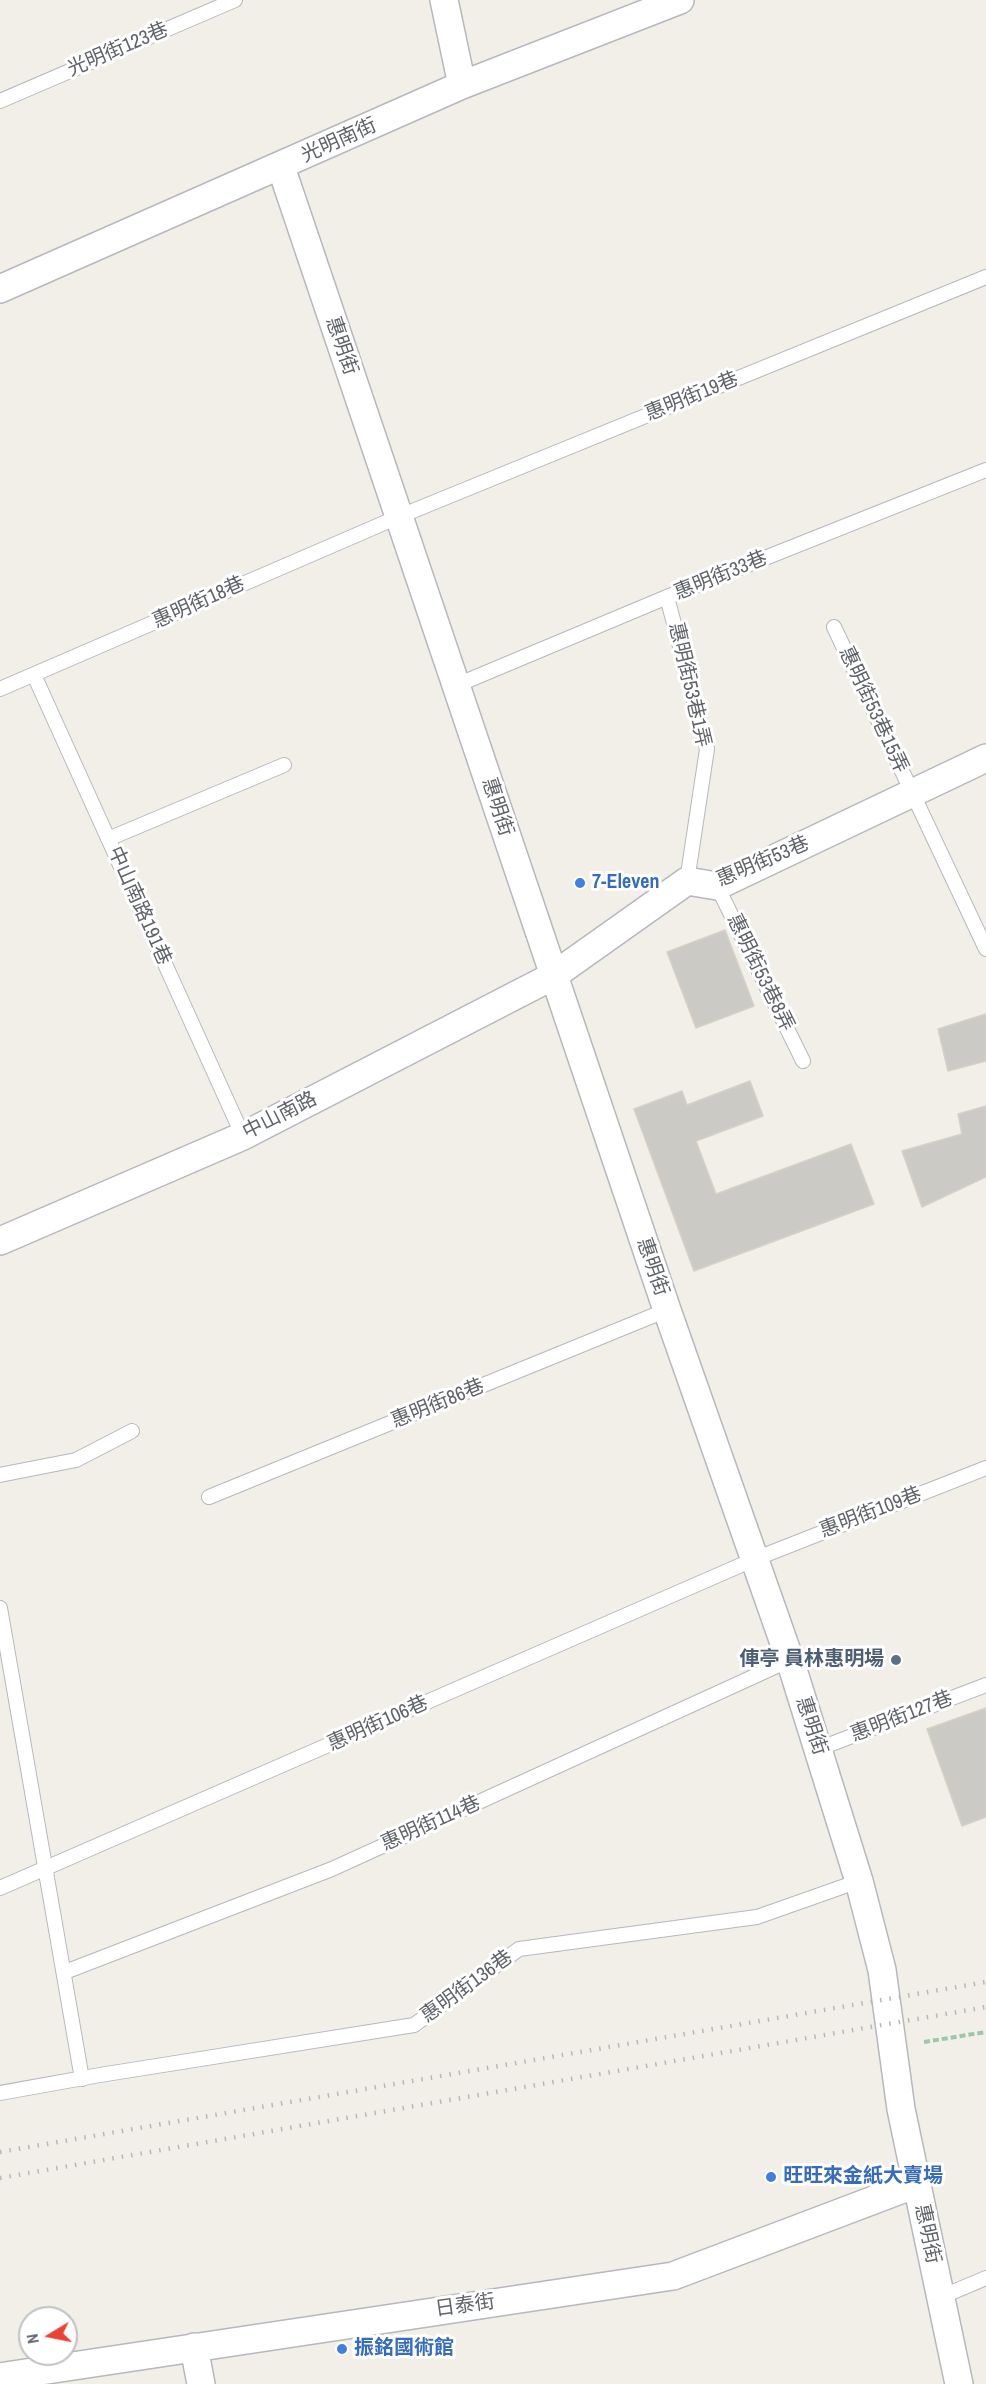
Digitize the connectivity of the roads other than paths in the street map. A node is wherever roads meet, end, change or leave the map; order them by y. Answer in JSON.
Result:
{"nodes":[{"id":1,"x":235,"y":0,"type":"edge"},
{"id":2,"x":444,"y":0,"type":"edge"},
{"id":3,"x":680,"y":0,"type":"edge"},
{"id":4,"x":462,"y":85,"type":"junction"},
{"id":5,"x":0,"y":101,"type":"edge"},
{"id":6,"x":281,"y":167,"type":"junction"},
{"id":7,"x":986,"y":277,"type":"edge"},
{"id":8,"x":0,"y":289,"type":"edge"},
{"id":9,"x":986,"y":470,"type":"edge"},
{"id":10,"x":398,"y":517,"type":"junction"},
{"id":11,"x":667,"y":597,"type":"junction"},
{"id":12,"x":834,"y":627,"type":"dead end"},
{"id":13,"x":34,"y":675,"type":"junction"},
{"id":14,"x":457,"y":685,"type":"junction"},
{"id":15,"x":0,"y":689,"type":"edge"},
{"id":16,"x":986,"y":758,"type":"edge"},
{"id":17,"x":284,"y":765,"type":"dead end"},
{"id":18,"x":912,"y":794,"type":"junction"},
{"id":19,"x":108,"y":838,"type":"junction"},
{"id":20,"x":687,"y":881,"type":"junction"},
{"id":21,"x":717,"y":886,"type":"junction"},
{"id":22,"x":986,"y":949,"type":"edge"},
{"id":23,"x":553,"y":976,"type":"junction"},
{"id":24,"x":803,"y":1060,"type":"dead end"},
{"id":25,"x":243,"y":1136,"type":"junction"},
{"id":26,"x":0,"y":1241,"type":"edge"},
{"id":27,"x":667,"y":1310,"type":"junction"},
{"id":28,"x":132,"y":1431,"type":"dead end"},
{"id":29,"x":986,"y":1468,"type":"edge"},
{"id":30,"x":0,"y":1475,"type":"edge"},
{"id":31,"x":209,"y":1497,"type":"dead end"},
{"id":32,"x":755,"y":1559,"type":"junction"},
{"id":33,"x":0,"y":1608,"type":"edge"},
{"id":34,"x":790,"y":1660,"type":"junction"},
{"id":35,"x":986,"y":1685,"type":"edge"},
{"id":36,"x":818,"y":1749,"type":"junction"},
{"id":37,"x":46,"y":1868,"type":"junction"},
{"id":38,"x":859,"y":1881,"type":"junction"},
{"id":39,"x":0,"y":1888,"type":"edge"},
{"id":40,"x":65,"y":1972,"type":"junction"},
{"id":41,"x":82,"y":2079,"type":"junction"},
{"id":42,"x":0,"y":2093,"type":"edge"},
{"id":43,"x":916,"y":2184,"type":"junction"},
{"id":44,"x":986,"y":2278,"type":"edge"},
{"id":45,"x":940,"y":2297,"type":"junction"},
{"id":46,"x":194,"y":2347,"type":"junction"},
{"id":47,"x":2,"y":2379,"type":"edge"},
{"id":48,"x":201,"y":2384,"type":"edge"},
{"id":49,"x":959,"y":2384,"type":"edge"}],
"edges":[{"from":1,"to":5,"type":"lane","name":"光明街123巷"},
{"from":2,"to":4,"type":"street"},
{"from":3,"to":4,"type":"street","name":"光明南街"},
{"from":4,"to":6,"type":"street","name":"光明南街"},
{"from":6,"to":8,"type":"street","name":"光明南街"},
{"from":6,"to":10,"type":"street","name":"惠明街"},
{"from":7,"to":10,"type":"lane","name":"惠明街19巷"},
{"from":9,"to":11,"type":"lane","name":"惠明街33巷"},
{"from":10,"to":13,"type":"lane","name":"惠明街18巷"},
{"from":10,"to":14,"type":"street","name":"惠明街"},
{"from":11,"to":14,"type":"lane","name":"惠明街33巷"},
{"from":11,"to":20,"type":"lane","name":"惠明街53巷1弄"},
{"from":12,"to":18,"type":"lane","name":"惠明街53巷15弄"},
{"from":13,"to":15,"type":"lane","name":"惠明街18巷"},
{"from":13,"to":19,"type":"lane","name":"中山南路191巷"},
{"from":14,"to":23,"type":"street","name":"惠明街"},
{"from":16,"to":18,"type":"street","name":"惠明街53巷"},
{"from":17,"to":19,"type":"lane"},
{"from":18,"to":21,"type":"street","name":"惠明街53巷"},
{"from":18,"to":22,"type":"lane","name":"惠明街53巷15弄"},
{"from":19,"to":25,"type":"lane","name":"中山南路191巷"},
{"from":20,"to":21,"type":"street","name":"惠明街53巷"},
{"from":20,"to":23,"type":"street","name":"惠明街53巷"},
{"from":21,"to":24,"type":"lane","name":"惠明街53巷8弄"},
{"from":23,"to":25,"type":"street","name":"中山南路"},
{"from":23,"to":27,"type":"street","name":"惠明街"},
{"from":25,"to":26,"type":"street","name":"中山南路"},
{"from":27,"to":31,"type":"lane","name":"惠明街86巷"},
{"from":27,"to":32,"type":"street","name":"惠明街"},
{"from":28,"to":30,"type":"lane"},
{"from":29,"to":32,"type":"lane","name":"惠明街109巷"},
{"from":32,"to":34,"type":"street","name":"惠明街"},
{"from":32,"to":37,"type":"lane","name":"惠明街106巷"},
{"from":33,"to":37,"type":"lane"},
{"from":34,"to":36,"type":"street","name":"惠明街"},
{"from":34,"to":40,"type":"lane","name":"惠明街114巷"},
{"from":35,"to":36,"type":"lane","name":"惠明街127巷"},
{"from":36,"to":38,"type":"street","name":"惠明街"},
{"from":37,"to":39,"type":"lane","name":"惠明街106巷"},
{"from":37,"to":40,"type":"lane"},
{"from":38,"to":41,"type":"lane","name":"惠明街136巷"},
{"from":38,"to":43,"type":"street","name":"惠明街"},
{"from":40,"to":41,"type":"lane"},
{"from":41,"to":42,"type":"lane","name":"惠明街136巷"},
{"from":43,"to":45,"type":"street","name":"惠明街"},
{"from":43,"to":46,"type":"street","name":"日泰街"},
{"from":44,"to":45,"type":"lane"},
{"from":45,"to":49,"type":"street","name":"惠明街"},
{"from":46,"to":47,"type":"street","name":"日泰街"},
{"from":46,"to":48,"type":"street"}]}
